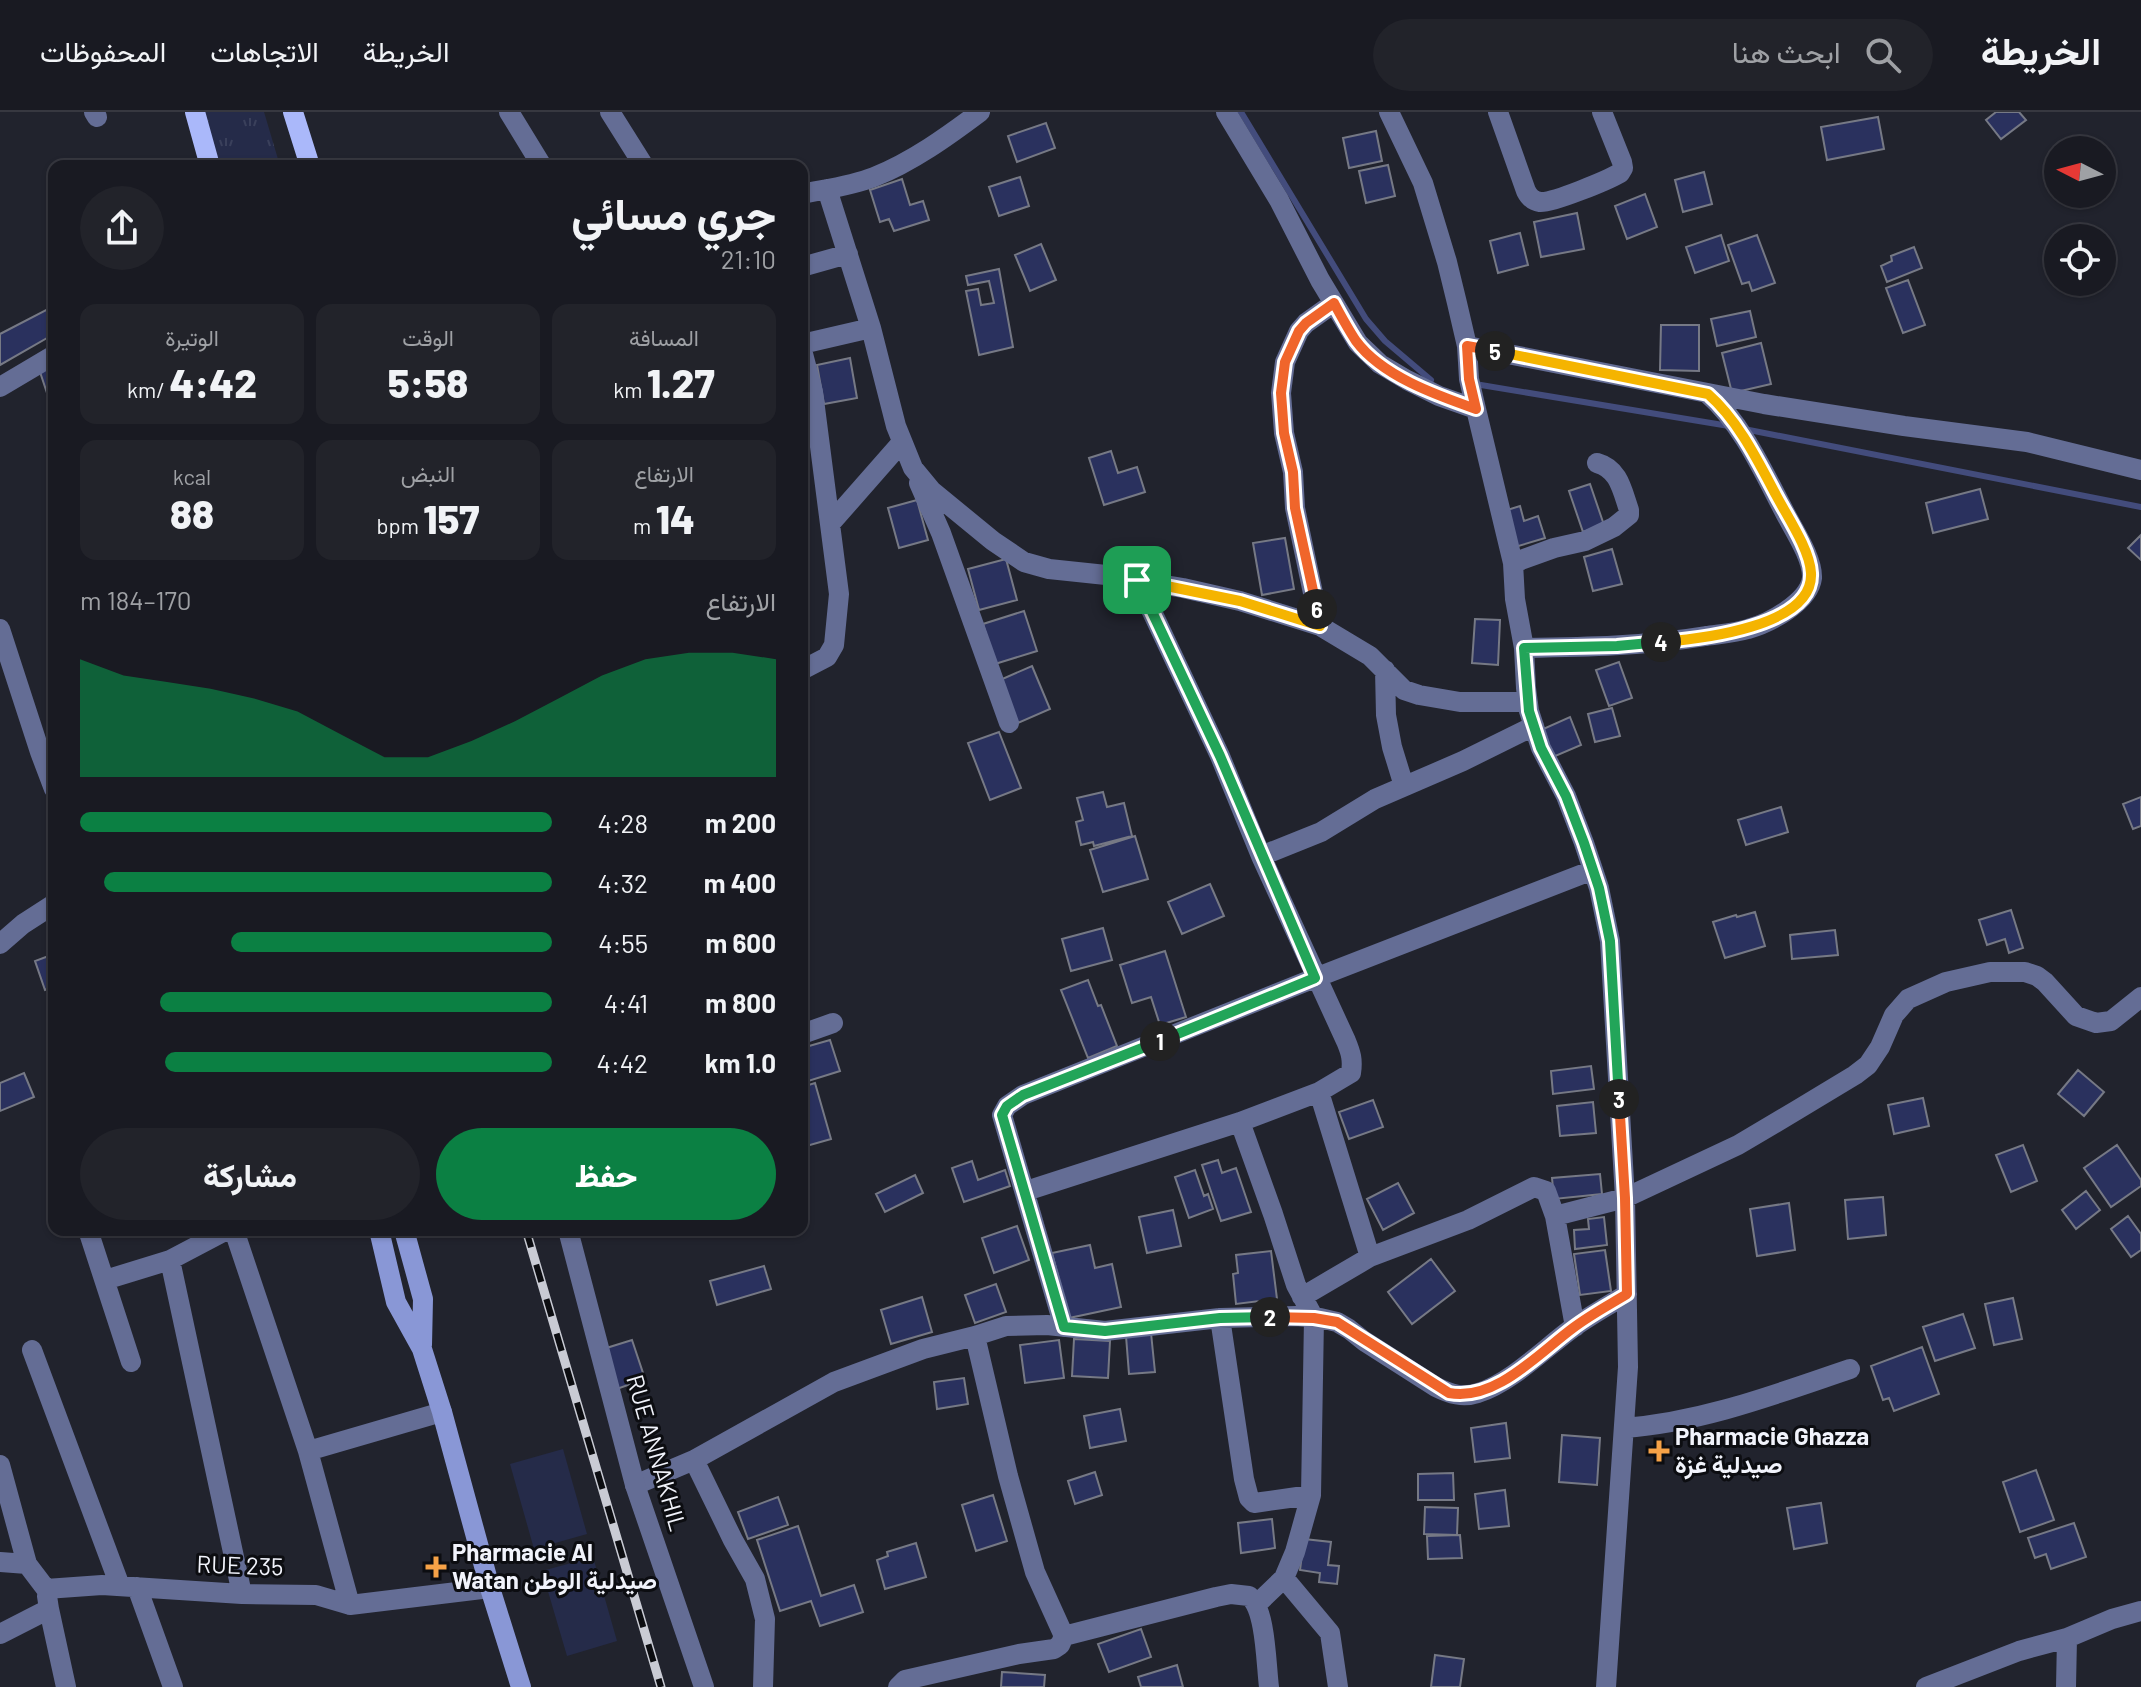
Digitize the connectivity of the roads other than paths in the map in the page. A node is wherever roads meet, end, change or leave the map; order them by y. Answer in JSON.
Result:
{"nodes":[{"id":1,"x":195,"y":112,"type":"edge"},
{"id":2,"x":293,"y":112,"type":"edge"},
{"id":3,"x":509,"y":112,"type":"edge"},
{"id":4,"x":610,"y":112,"type":"edge"},
{"id":5,"x":980,"y":112,"type":"edge"},
{"id":6,"x":1226,"y":112,"type":"edge"},
{"id":7,"x":1389,"y":112,"type":"edge"},
{"id":8,"x":1498,"y":112,"type":"edge"},
{"id":9,"x":1602,"y":112,"type":"edge"},
{"id":10,"x":208,"y":160,"type":"edge"},
{"id":11,"x":308,"y":160,"type":"edge"},
{"id":12,"x":538,"y":160,"type":"edge"},
{"id":13,"x":640,"y":160,"type":"edge"},
{"id":14,"x":827,"y":189,"type":"junction"},
{"id":15,"x":808,"y":193,"type":"edge"},
{"id":16,"x":848,"y":254,"type":"junction"},
{"id":17,"x":808,"y":265,"type":"edge"},
{"id":18,"x":1334,"y":303,"type":"junction"},
{"id":19,"x":871,"y":328,"type":"junction"},
{"id":20,"x":808,"y":343,"type":"edge"},
{"id":21,"x":1467,"y":346,"type":"junction"},
{"id":22,"x":48,"y":359,"type":"edge"},
{"id":23,"x":808,"y":373,"type":"edge"},
{"id":24,"x":0,"y":387,"type":"edge"},
{"id":25,"x":1708,"y":394,"type":"junction"},
{"id":26,"x":1476,"y":409,"type":"junction"},
{"id":27,"x":902,"y":442,"type":"junction"},
{"id":28,"x":1597,"y":463,"type":"dead end"},
{"id":29,"x":913,"y":468,"type":"junction"},
{"id":30,"x":2141,"y":470,"type":"edge"},
{"id":31,"x":830,"y":524,"type":"junction"},
{"id":32,"x":1513,"y":563,"type":"junction"},
{"id":33,"x":1137,"y":580,"type":"junction"},
{"id":34,"x":1320,"y":626,"type":"junction"},
{"id":35,"x":0,"y":629,"type":"edge"},
{"id":36,"x":1524,"y":648,"type":"junction"},
{"id":37,"x":808,"y":667,"type":"edge"},
{"id":38,"x":1385,"y":670,"type":"junction"},
{"id":39,"x":9,"y":689,"type":"edge"},
{"id":40,"x":1528,"y":702,"type":"junction"},
{"id":41,"x":1009,"y":723,"type":"dead end"},
{"id":42,"x":1534,"y":726,"type":"junction"},
{"id":43,"x":48,"y":773,"type":"edge"},
{"id":44,"x":1404,"y":786,"type":"junction"},
{"id":45,"x":1261,"y":856,"type":"junction"},
{"id":46,"x":1593,"y":870,"type":"junction"},
{"id":47,"x":48,"y":908,"type":"edge"},
{"id":48,"x":0,"y":944,"type":"edge"},
{"id":49,"x":1315,"y":978,"type":"junction"},
{"id":50,"x":2141,"y":997,"type":"edge"},
{"id":51,"x":833,"y":1023,"type":"dead end"},
{"id":52,"x":808,"y":1032,"type":"edge"},
{"id":53,"x":1319,"y":1092,"type":"junction"},
{"id":54,"x":1240,"y":1122,"type":"junction"},
{"id":55,"x":1026,"y":1191,"type":"junction"},
{"id":56,"x":1625,"y":1198,"type":"junction"},
{"id":57,"x":1555,"y":1216,"type":"junction"},
{"id":58,"x":90,"y":1236,"type":"edge"},
{"id":59,"x":216,"y":1236,"type":"edge"},
{"id":60,"x":236,"y":1236,"type":"edge"},
{"id":61,"x":380,"y":1236,"type":"edge"},
{"id":62,"x":406,"y":1236,"type":"edge"},
{"id":63,"x":570,"y":1236,"type":"edge"},
{"id":64,"x":1370,"y":1257,"type":"junction"},
{"id":65,"x":170,"y":1260,"type":"junction"},
{"id":66,"x":105,"y":1280,"type":"junction"},
{"id":67,"x":1627,"y":1294,"type":"junction"},
{"id":68,"x":1302,"y":1297,"type":"junction"},
{"id":69,"x":1220,"y":1318,"type":"junction"},
{"id":70,"x":1314,"y":1318,"type":"junction"},
{"id":71,"x":1064,"y":1327,"type":"junction"},
{"id":72,"x":1575,"y":1327,"type":"junction"},
{"id":73,"x":975,"y":1336,"type":"junction"},
{"id":74,"x":422,"y":1349,"type":"junction"},
{"id":75,"x":32,"y":1350,"type":"dead end"},
{"id":76,"x":131,"y":1362,"type":"dead end"},
{"id":77,"x":1850,"y":1369,"type":"dead end"},
{"id":78,"x":442,"y":1412,"type":"junction"},
{"id":79,"x":1624,"y":1428,"type":"junction"},
{"id":80,"x":308,"y":1451,"type":"junction"},
{"id":81,"x":694,"y":1460,"type":"junction"},
{"id":82,"x":0,"y":1465,"type":"edge"},
{"id":83,"x":635,"y":1485,"type":"junction"},
{"id":84,"x":1311,"y":1495,"type":"junction"},
{"id":85,"x":0,"y":1562,"type":"edge"},
{"id":86,"x":27,"y":1564,"type":"junction"},
{"id":87,"x":1284,"y":1578,"type":"junction"},
{"id":88,"x":129,"y":1586,"type":"junction"},
{"id":89,"x":490,"y":1588,"type":"junction"},
{"id":90,"x":242,"y":1594,"type":"junction"},
{"id":91,"x":48,"y":1599,"type":"junction"},
{"id":92,"x":1257,"y":1604,"type":"junction"},
{"id":93,"x":350,"y":1605,"type":"junction"},
{"id":94,"x":2141,"y":1611,"type":"edge"},
{"id":95,"x":0,"y":1634,"type":"edge"},
{"id":96,"x":1064,"y":1636,"type":"junction"},
{"id":97,"x":2067,"y":1638,"type":"junction"},
{"id":98,"x":66,"y":1687,"type":"edge"},
{"id":99,"x":173,"y":1687,"type":"edge"},
{"id":100,"x":521,"y":1687,"type":"edge"},
{"id":101,"x":704,"y":1687,"type":"edge"},
{"id":102,"x":763,"y":1687,"type":"edge"},
{"id":103,"x":898,"y":1687,"type":"edge"},
{"id":104,"x":1269,"y":1687,"type":"edge"},
{"id":105,"x":1338,"y":1687,"type":"edge"},
{"id":106,"x":1606,"y":1687,"type":"edge"},
{"id":107,"x":1926,"y":1687,"type":"edge"},
{"id":108,"x":2066,"y":1687,"type":"edge"}],
"edges":[{"from":1,"to":10,"type":"main road"},
{"from":2,"to":11,"type":"main road"},
{"from":3,"to":12,"type":"street"},
{"from":4,"to":13,"type":"street"},
{"from":5,"to":14,"type":"street"},
{"from":6,"to":18,"type":"street"},
{"from":7,"to":21,"type":"street"},
{"from":8,"to":9,"type":"street"},
{"from":14,"to":15,"type":"street"},
{"from":14,"to":16,"type":"street"},
{"from":16,"to":17,"type":"street"},
{"from":16,"to":19,"type":"street"},
{"from":18,"to":26,"type":"street"},
{"from":18,"to":34,"type":"street"},
{"from":19,"to":20,"type":"street"},
{"from":19,"to":27,"type":"street"},
{"from":21,"to":25,"type":"street"},
{"from":21,"to":26,"type":"street"},
{"from":22,"to":24,"type":"street"},
{"from":23,"to":31,"type":"street"},
{"from":25,"to":30,"type":"street"},
{"from":25,"to":36,"type":"street"},
{"from":26,"to":32,"type":"street"},
{"from":27,"to":29,"type":"street"},
{"from":27,"to":31,"type":"street"},
{"from":28,"to":32,"type":"street"},
{"from":29,"to":33,"type":"street"},
{"from":29,"to":41,"type":"street"},
{"from":31,"to":37,"type":"street"},
{"from":32,"to":36,"type":"street"},
{"from":33,"to":34,"type":"street"},
{"from":33,"to":45,"type":"street"},
{"from":34,"to":38,"type":"street"},
{"from":35,"to":39,"type":"street"},
{"from":36,"to":40,"type":"street"},
{"from":38,"to":40,"type":"street"},
{"from":38,"to":44,"type":"street"},
{"from":39,"to":43,"type":"street"},
{"from":40,"to":42,"type":"street"},
{"from":42,"to":44,"type":"street"},
{"from":42,"to":46,"type":"street"},
{"from":44,"to":45,"type":"street"},
{"from":45,"to":49,"type":"street"},
{"from":46,"to":49,"type":"street"},
{"from":46,"to":56,"type":"street"},
{"from":47,"to":48,"type":"street"},
{"from":49,"to":53,"type":"street"},
{"from":49,"to":55,"type":"street"},
{"from":50,"to":56,"type":"street"},
{"from":51,"to":52,"type":"street"},
{"from":53,"to":54,"type":"street"},
{"from":53,"to":64,"type":"street"},
{"from":54,"to":55,"type":"street"},
{"from":54,"to":68,"type":"street"},
{"from":55,"to":71,"type":"street"},
{"from":56,"to":57,"type":"street"},
{"from":56,"to":67,"type":"street"},
{"from":57,"to":64,"type":"street"},
{"from":57,"to":72,"type":"street"},
{"from":58,"to":66,"type":"street"},
{"from":59,"to":65,"type":"street"},
{"from":60,"to":80,"type":"street"},
{"from":61,"to":74,"type":"main road"},
{"from":62,"to":74,"type":"main road"},
{"from":63,"to":83,"type":"street","name":"RUE ANNAKHIL"},
{"from":64,"to":68,"type":"street"},
{"from":65,"to":66,"type":"street"},
{"from":65,"to":90,"type":"street"},
{"from":66,"to":76,"type":"street"},
{"from":67,"to":72,"type":"street"},
{"from":67,"to":79,"type":"street"},
{"from":68,"to":70,"type":"street"},
{"from":69,"to":70,"type":"street"},
{"from":69,"to":71,"type":"street"},
{"from":69,"to":84,"type":"street"},
{"from":70,"to":72,"type":"street"},
{"from":70,"to":84,"type":"street"},
{"from":71,"to":73,"type":"street"},
{"from":73,"to":81,"type":"street"},
{"from":73,"to":96,"type":"street"},
{"from":74,"to":78,"type":"main road"},
{"from":75,"to":88,"type":"street"},
{"from":77,"to":79,"type":"street"},
{"from":78,"to":80,"type":"street"},
{"from":78,"to":89,"type":"main road"},
{"from":79,"to":106,"type":"street"},
{"from":80,"to":93,"type":"street"},
{"from":81,"to":83,"type":"street"},
{"from":81,"to":102,"type":"street"},
{"from":82,"to":86,"type":"street"},
{"from":83,"to":101,"type":"street","name":"RUE ANNAKHIL"},
{"from":84,"to":87,"type":"street"},
{"from":85,"to":86,"type":"street"},
{"from":86,"to":91,"type":"street"},
{"from":87,"to":92,"type":"street"},
{"from":87,"to":105,"type":"street"},
{"from":88,"to":90,"type":"street","name":"RUE 235"},
{"from":88,"to":91,"type":"street","name":"RUE 235"},
{"from":88,"to":99,"type":"street"},
{"from":89,"to":93,"type":"street","name":"RUE 235"},
{"from":89,"to":100,"type":"main road"},
{"from":90,"to":93,"type":"street","name":"RUE 235"},
{"from":91,"to":95,"type":"street"},
{"from":91,"to":98,"type":"street"},
{"from":92,"to":96,"type":"street"},
{"from":92,"to":104,"type":"street"},
{"from":94,"to":97,"type":"street"},
{"from":96,"to":103,"type":"street"},
{"from":97,"to":107,"type":"street"},
{"from":97,"to":108,"type":"street"}]}
